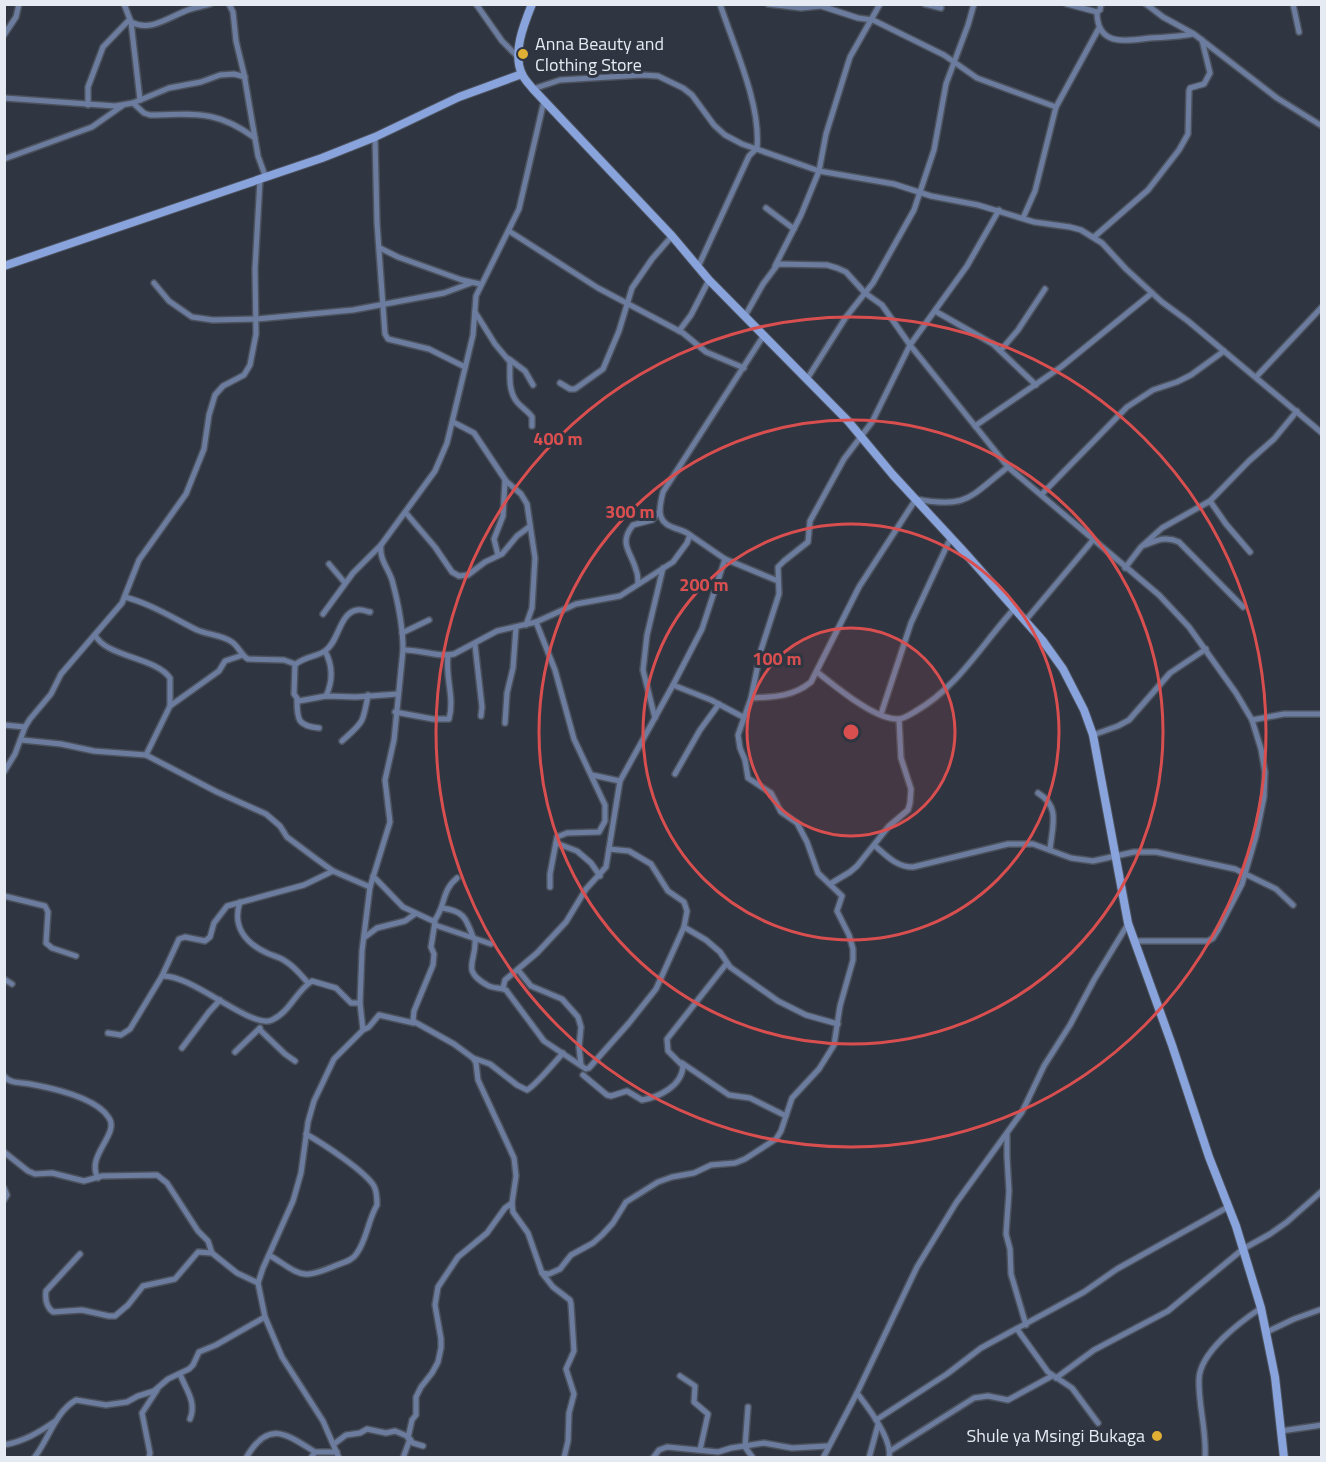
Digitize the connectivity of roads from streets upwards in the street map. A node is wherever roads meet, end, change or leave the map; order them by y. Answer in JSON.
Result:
{"nodes":[{"id":1,"x":19,"y":4,"type":"edge"},
{"id":2,"x":124,"y":4,"type":"edge"},
{"id":3,"x":210,"y":4,"type":"edge"},
{"id":4,"x":229,"y":4,"type":"edge"},
{"id":5,"x":476,"y":4,"type":"edge"},
{"id":6,"x":532,"y":4,"type":"edge"},
{"id":7,"x":720,"y":4,"type":"edge"},
{"id":8,"x":768,"y":4,"type":"edge"},
{"id":9,"x":880,"y":4,"type":"edge"},
{"id":10,"x":926,"y":4,"type":"edge"},
{"id":11,"x":974,"y":4,"type":"edge"},
{"id":12,"x":1067,"y":4,"type":"edge"},
{"id":13,"x":1101,"y":4,"type":"edge"},
{"id":14,"x":1146,"y":4,"type":"edge"},
{"id":15,"x":1293,"y":4,"type":"edge"},
{"id":16,"x":193,"y":6,"type":"edge"},
{"id":17,"x":942,"y":8,"type":"dead end"},
{"id":18,"x":1097,"y":12,"type":"junction"},
{"id":19,"x":873,"y":20,"type":"junction"},
{"id":20,"x":130,"y":21,"type":"junction"},
{"id":21,"x":1099,"y":28,"type":"junction"},
{"id":22,"x":1299,"y":32,"type":"dead end"},
{"id":23,"x":1194,"y":34,"type":"junction"},
{"id":24,"x":4,"y":35,"type":"edge"},
{"id":25,"x":1202,"y":40,"type":"junction"},
{"id":26,"x":518,"y":57,"type":"junction"},
{"id":27,"x":953,"y":62,"type":"junction"},
{"id":28,"x":522,"y":74,"type":"junction"},
{"id":29,"x":245,"y":77,"type":"junction"},
{"id":30,"x":533,"y":89,"type":"junction"},
{"id":31,"x":4,"y":98,"type":"edge"},
{"id":32,"x":140,"y":100,"type":"junction"},
{"id":33,"x":544,"y":101,"type":"junction"},
{"id":34,"x":133,"y":103,"type":"junction"},
{"id":35,"x":88,"y":105,"type":"junction"},
{"id":36,"x":122,"y":105,"type":"junction"},
{"id":37,"x":1056,"y":107,"type":"junction"},
{"id":38,"x":1322,"y":126,"type":"edge"},
{"id":39,"x":375,"y":137,"type":"junction"},
{"id":40,"x":255,"y":138,"type":"junction"},
{"id":41,"x":757,"y":148,"type":"junction"},
{"id":42,"x":4,"y":159,"type":"edge"},
{"id":43,"x":819,"y":171,"type":"junction"},
{"id":44,"x":263,"y":179,"type":"junction"},
{"id":45,"x":921,"y":193,"type":"junction"},
{"id":46,"x":766,"y":208,"type":"dead end"},
{"id":47,"x":999,"y":210,"type":"junction"},
{"id":48,"x":1023,"y":218,"type":"junction"},
{"id":49,"x":794,"y":229,"type":"junction"},
{"id":50,"x":509,"y":231,"type":"junction"},
{"id":51,"x":672,"y":236,"type":"junction"},
{"id":52,"x":1094,"y":237,"type":"junction"},
{"id":53,"x":380,"y":248,"type":"junction"},
{"id":54,"x":4,"y":266,"type":"edge"},
{"id":55,"x":698,"y":267,"type":"junction"},
{"id":56,"x":775,"y":267,"type":"junction"},
{"id":57,"x":709,"y":280,"type":"junction"},
{"id":58,"x":471,"y":283,"type":"junction"},
{"id":59,"x":154,"y":284,"type":"dead end"},
{"id":60,"x":480,"y":285,"type":"junction"},
{"id":61,"x":1045,"y":289,"type":"dead end"},
{"id":62,"x":866,"y":293,"type":"junction"},
{"id":63,"x":1152,"y":293,"type":"junction"},
{"id":64,"x":627,"y":303,"type":"junction"},
{"id":65,"x":381,"y":305,"type":"junction"},
{"id":66,"x":1322,"y":307,"type":"edge"},
{"id":67,"x":936,"y":311,"type":"junction"},
{"id":68,"x":475,"y":312,"type":"junction"},
{"id":69,"x":746,"y":316,"type":"junction"},
{"id":70,"x":257,"y":319,"type":"junction"},
{"id":71,"x":680,"y":331,"type":"junction"},
{"id":72,"x":764,"y":335,"type":"junction"},
{"id":73,"x":910,"y":345,"type":"junction"},
{"id":74,"x":1001,"y":350,"type":"junction"},
{"id":75,"x":1224,"y":351,"type":"junction"},
{"id":76,"x":508,"y":358,"type":"junction"},
{"id":77,"x":465,"y":368,"type":"junction"},
{"id":78,"x":744,"y":368,"type":"junction"},
{"id":79,"x":1256,"y":377,"type":"junction"},
{"id":80,"x":807,"y":379,"type":"junction"},
{"id":81,"x":560,"y":383,"type":"dead end"},
{"id":82,"x":533,"y":385,"type":"dead end"},
{"id":83,"x":1036,"y":385,"type":"junction"},
{"id":84,"x":1297,"y":411,"type":"junction"},
{"id":85,"x":453,"y":422,"type":"junction"},
{"id":86,"x":532,"y":426,"type":"dead end"},
{"id":87,"x":975,"y":426,"type":"junction"},
{"id":88,"x":1322,"y":433,"type":"edge"},
{"id":89,"x":861,"y":437,"type":"junction"},
{"id":90,"x":1008,"y":467,"type":"junction"},
{"id":91,"x":505,"y":480,"type":"junction"},
{"id":92,"x":1041,"y":495,"type":"junction"},
{"id":93,"x":916,"y":499,"type":"junction"},
{"id":94,"x":1210,"y":501,"type":"junction"},
{"id":95,"x":659,"y":512,"type":"junction"},
{"id":96,"x":406,"y":513,"type":"junction"},
{"id":97,"x":529,"y":527,"type":"junction"},
{"id":98,"x":690,"y":536,"type":"junction"},
{"id":99,"x":951,"y":537,"type":"junction"},
{"id":100,"x":1093,"y":540,"type":"junction"},
{"id":101,"x":381,"y":545,"type":"junction"},
{"id":102,"x":1141,"y":547,"type":"junction"},
{"id":103,"x":1250,"y":552,"type":"dead end"},
{"id":104,"x":498,"y":555,"type":"junction"},
{"id":105,"x":725,"y":559,"type":"junction"},
{"id":106,"x":329,"y":564,"type":"dead end"},
{"id":107,"x":1125,"y":567,"type":"junction"},
{"id":108,"x":663,"y":568,"type":"junction"},
{"id":109,"x":777,"y":580,"type":"junction"},
{"id":110,"x":345,"y":583,"type":"junction"},
{"id":111,"x":638,"y":584,"type":"junction"},
{"id":112,"x":125,"y":597,"type":"junction"},
{"id":113,"x":1244,"y":608,"type":"dead end"},
{"id":114,"x":1014,"y":609,"type":"junction"},
{"id":115,"x":370,"y":612,"type":"dead end"},
{"id":116,"x":323,"y":614,"type":"dead end"},
{"id":117,"x":429,"y":620,"type":"dead end"},
{"id":118,"x":1025,"y":621,"type":"junction"},
{"id":119,"x":536,"y":622,"type":"junction"},
{"id":120,"x":526,"y":625,"type":"junction"},
{"id":121,"x":516,"y":627,"type":"junction"},
{"id":122,"x":402,"y":633,"type":"junction"},
{"id":123,"x":95,"y":635,"type":"junction"},
{"id":124,"x":475,"y":645,"type":"junction"},
{"id":125,"x":1206,"y":649,"type":"junction"},
{"id":126,"x":403,"y":650,"type":"junction"},
{"id":127,"x":325,"y":651,"type":"junction"},
{"id":128,"x":243,"y":655,"type":"junction"},
{"id":129,"x":448,"y":656,"type":"junction"},
{"id":130,"x":296,"y":664,"type":"junction"},
{"id":131,"x":817,"y":672,"type":"junction"},
{"id":132,"x":673,"y":685,"type":"junction"},
{"id":133,"x":398,"y":694,"type":"junction"},
{"id":134,"x":326,"y":696,"type":"junction"},
{"id":135,"x":368,"y":696,"type":"junction"},
{"id":136,"x":751,"y":698,"type":"junction"},
{"id":137,"x":297,"y":700,"type":"junction"},
{"id":138,"x":719,"y":704,"type":"junction"},
{"id":139,"x":170,"y":706,"type":"junction"},
{"id":140,"x":395,"y":712,"type":"junction"},
{"id":141,"x":881,"y":714,"type":"junction"},
{"id":142,"x":1322,"y":714,"type":"edge"},
{"id":143,"x":481,"y":716,"type":"dead end"},
{"id":144,"x":743,"y":717,"type":"junction"},
{"id":145,"x":654,"y":718,"type":"junction"},
{"id":146,"x":899,"y":719,"type":"junction"},
{"id":147,"x":1252,"y":720,"type":"junction"},
{"id":148,"x":505,"y":723,"type":"dead end"},
{"id":149,"x":4,"y":725,"type":"edge"},
{"id":150,"x":25,"y":727,"type":"junction"},
{"id":151,"x":319,"y":728,"type":"dead end"},
{"id":152,"x":1093,"y":735,"type":"junction"},
{"id":153,"x":22,"y":740,"type":"junction"},
{"id":154,"x":342,"y":741,"type":"dead end"},
{"id":155,"x":146,"y":755,"type":"junction"},
{"id":156,"x":4,"y":772,"type":"edge"},
{"id":157,"x":675,"y":774,"type":"dead end"},
{"id":158,"x":592,"y":775,"type":"junction"},
{"id":159,"x":620,"y":781,"type":"junction"},
{"id":160,"x":1038,"y":793,"type":"dead end"},
{"id":161,"x":556,"y":843,"type":"junction"},
{"id":162,"x":874,"y":845,"type":"junction"},
{"id":163,"x":609,"y":849,"type":"junction"},
{"id":164,"x":1050,"y":850,"type":"junction"},
{"id":165,"x":1114,"y":857,"type":"junction"},
{"id":166,"x":333,"y":871,"type":"junction"},
{"id":167,"x":1246,"y":873,"type":"junction"},
{"id":168,"x":373,"y":876,"type":"junction"},
{"id":169,"x":600,"y":876,"type":"junction"},
{"id":170,"x":457,"y":878,"type":"dead end"},
{"id":171,"x":830,"y":884,"type":"junction"},
{"id":172,"x":370,"y":887,"type":"junction"},
{"id":173,"x":550,"y":887,"type":"dead end"},
{"id":174,"x":4,"y":896,"type":"edge"},
{"id":175,"x":240,"y":902,"type":"junction"},
{"id":176,"x":1293,"y":905,"type":"dead end"},
{"id":177,"x":442,"y":908,"type":"junction"},
{"id":178,"x":415,"y":914,"type":"junction"},
{"id":179,"x":434,"y":923,"type":"junction"},
{"id":180,"x":1128,"y":923,"type":"junction"},
{"id":181,"x":684,"y":927,"type":"junction"},
{"id":182,"x":365,"y":937,"type":"junction"},
{"id":183,"x":474,"y":938,"type":"junction"},
{"id":184,"x":1134,"y":941,"type":"junction"},
{"id":185,"x":491,"y":944,"type":"dead end"},
{"id":186,"x":76,"y":957,"type":"dead end"},
{"id":187,"x":727,"y":963,"type":"junction"},
{"id":188,"x":518,"y":970,"type":"junction"},
{"id":189,"x":162,"y":976,"type":"junction"},
{"id":190,"x":4,"y":979,"type":"edge"},
{"id":191,"x":308,"y":983,"type":"junction"},
{"id":192,"x":12,"y":984,"type":"dead end"},
{"id":193,"x":503,"y":988,"type":"junction"},
{"id":194,"x":220,"y":1000,"type":"junction"},
{"id":195,"x":360,"y":1004,"type":"junction"},
{"id":196,"x":265,"y":1022,"type":"junction"},
{"id":197,"x":414,"y":1023,"type":"junction"},
{"id":198,"x":838,"y":1024,"type":"junction"},
{"id":199,"x":259,"y":1029,"type":"junction"},
{"id":200,"x":363,"y":1030,"type":"junction"},
{"id":201,"x":108,"y":1033,"type":"dead end"},
{"id":202,"x":182,"y":1048,"type":"dead end"},
{"id":203,"x":235,"y":1052,"type":"dead end"},
{"id":204,"x":563,"y":1053,"type":"junction"},
{"id":205,"x":473,"y":1058,"type":"junction"},
{"id":206,"x":296,"y":1060,"type":"dead end"},
{"id":207,"x":680,"y":1062,"type":"junction"},
{"id":208,"x":581,"y":1066,"type":"junction"},
{"id":209,"x":583,"y":1075,"type":"dead end"},
{"id":210,"x":4,"y":1076,"type":"edge"},
{"id":211,"x":786,"y":1116,"type":"junction"},
{"id":212,"x":1007,"y":1132,"type":"junction"},
{"id":213,"x":306,"y":1134,"type":"junction"},
{"id":214,"x":4,"y":1152,"type":"edge"},
{"id":215,"x":98,"y":1178,"type":"junction"},
{"id":216,"x":4,"y":1188,"type":"edge"},
{"id":217,"x":1322,"y":1191,"type":"edge"},
{"id":218,"x":4,"y":1200,"type":"edge"},
{"id":219,"x":512,"y":1203,"type":"junction"},
{"id":220,"x":1228,"y":1207,"type":"junction"},
{"id":221,"x":1243,"y":1249,"type":"junction"},
{"id":222,"x":212,"y":1253,"type":"junction"},
{"id":223,"x":80,"y":1254,"type":"dead end"},
{"id":224,"x":269,"y":1255,"type":"junction"},
{"id":225,"x":542,"y":1273,"type":"junction"},
{"id":226,"x":258,"y":1282,"type":"junction"},
{"id":227,"x":1261,"y":1308,"type":"junction"},
{"id":228,"x":1322,"y":1308,"type":"edge"},
{"id":229,"x":265,"y":1317,"type":"junction"},
{"id":230,"x":1026,"y":1325,"type":"junction"},
{"id":231,"x":1017,"y":1329,"type":"junction"},
{"id":232,"x":1267,"y":1332,"type":"junction"},
{"id":233,"x":180,"y":1374,"type":"junction"},
{"id":234,"x":680,"y":1376,"type":"dead end"},
{"id":235,"x":1054,"y":1377,"type":"junction"},
{"id":236,"x":158,"y":1388,"type":"junction"},
{"id":237,"x":857,"y":1393,"type":"junction"},
{"id":238,"x":748,"y":1407,"type":"dead end"},
{"id":239,"x":190,"y":1419,"type":"dead end"},
{"id":240,"x":56,"y":1420,"type":"junction"},
{"id":241,"x":877,"y":1422,"type":"junction"},
{"id":242,"x":1098,"y":1423,"type":"dead end"},
{"id":243,"x":1322,"y":1425,"type":"edge"},
{"id":244,"x":1281,"y":1431,"type":"junction"},
{"id":245,"x":409,"y":1438,"type":"junction"},
{"id":246,"x":334,"y":1444,"type":"junction"},
{"id":247,"x":4,"y":1445,"type":"edge"},
{"id":248,"x":423,"y":1446,"type":"dead end"},
{"id":249,"x":828,"y":1446,"type":"junction"},
{"id":250,"x":744,"y":1447,"type":"junction"},
{"id":251,"x":700,"y":1450,"type":"junction"},
{"id":252,"x":315,"y":1452,"type":"junction"},
{"id":253,"x":890,"y":1454,"type":"edge"},
{"id":254,"x":338,"y":1455,"type":"edge"},
{"id":255,"x":34,"y":1458,"type":"edge"},
{"id":256,"x":149,"y":1458,"type":"edge"},
{"id":257,"x":246,"y":1458,"type":"edge"},
{"id":258,"x":311,"y":1458,"type":"edge"},
{"id":259,"x":403,"y":1458,"type":"edge"},
{"id":260,"x":564,"y":1458,"type":"edge"},
{"id":261,"x":653,"y":1458,"type":"edge"},
{"id":262,"x":753,"y":1458,"type":"edge"},
{"id":263,"x":823,"y":1458,"type":"edge"},
{"id":264,"x":869,"y":1458,"type":"edge"},
{"id":265,"x":1205,"y":1458,"type":"edge"},
{"id":266,"x":1284,"y":1458,"type":"edge"}],
"edges":[{"from":1,"to":24,"type":"street"},
{"from":2,"to":20,"type":"street"},
{"from":3,"to":16,"type":"street"},
{"from":4,"to":29,"type":"street"},
{"from":5,"to":26,"type":"street"},
{"from":6,"to":26,"type":"street"},
{"from":7,"to":41,"type":"street"},
{"from":8,"to":19,"type":"street"},
{"from":9,"to":19,"type":"street"},
{"from":10,"to":17,"type":"street"},
{"from":11,"to":27,"type":"street"},
{"from":12,"to":18,"type":"street"},
{"from":13,"to":18,"type":"street"},
{"from":14,"to":23,"type":"street"},
{"from":15,"to":22,"type":"street"},
{"from":16,"to":20,"type":"street"},
{"from":18,"to":21,"type":"street"},
{"from":19,"to":27,"type":"street"},
{"from":19,"to":43,"type":"street"},
{"from":20,"to":32,"type":"street"},
{"from":20,"to":35,"type":"street"},
{"from":21,"to":23,"type":"street"},
{"from":21,"to":37,"type":"street"},
{"from":23,"to":25,"type":"street"},
{"from":25,"to":38,"type":"street"},
{"from":25,"to":52,"type":"street"},
{"from":26,"to":28,"type":"street"},
{"from":27,"to":37,"type":"street"},
{"from":27,"to":45,"type":"street"},
{"from":28,"to":30,"type":"street"},
{"from":28,"to":39,"type":"street"},
{"from":29,"to":32,"type":"street"},
{"from":29,"to":40,"type":"street"},
{"from":30,"to":33,"type":"street"},
{"from":30,"to":41,"type":"street"},
{"from":31,"to":35,"type":"street"},
{"from":32,"to":34,"type":"street"},
{"from":33,"to":50,"type":"street"},
{"from":33,"to":51,"type":"street"},
{"from":34,"to":36,"type":"street"},
{"from":34,"to":40,"type":"street"},
{"from":35,"to":36,"type":"street"},
{"from":36,"to":42,"type":"street"},
{"from":37,"to":48,"type":"street"},
{"from":39,"to":44,"type":"street"},
{"from":39,"to":53,"type":"street"},
{"from":40,"to":44,"type":"street"},
{"from":41,"to":43,"type":"street"},
{"from":41,"to":55,"type":"street"},
{"from":43,"to":45,"type":"street"},
{"from":43,"to":49,"type":"street"},
{"from":44,"to":54,"type":"street"},
{"from":44,"to":70,"type":"street"},
{"from":45,"to":47,"type":"street"},
{"from":45,"to":62,"type":"street"},
{"from":46,"to":49,"type":"street"},
{"from":47,"to":48,"type":"street"},
{"from":47,"to":67,"type":"street"},
{"from":48,"to":52,"type":"street"},
{"from":49,"to":56,"type":"street"},
{"from":50,"to":60,"type":"street"},
{"from":50,"to":64,"type":"street"},
{"from":51,"to":55,"type":"street"},
{"from":51,"to":64,"type":"street"},
{"from":52,"to":63,"type":"street"},
{"from":53,"to":58,"type":"street"},
{"from":53,"to":65,"type":"street"},
{"from":55,"to":57,"type":"street"},
{"from":56,"to":62,"type":"street"},
{"from":56,"to":69,"type":"street"},
{"from":57,"to":69,"type":"street"},
{"from":57,"to":71,"type":"street"},
{"from":58,"to":60,"type":"street"},
{"from":58,"to":65,"type":"street"},
{"from":59,"to":70,"type":"street"},
{"from":60,"to":68,"type":"street"},
{"from":61,"to":74,"type":"street"},
{"from":62,"to":73,"type":"street"},
{"from":62,"to":80,"type":"street"},
{"from":63,"to":75,"type":"street"},
{"from":63,"to":83,"type":"street"},
{"from":64,"to":71,"type":"street"},
{"from":64,"to":81,"type":"street"},
{"from":65,"to":70,"type":"street"},
{"from":65,"to":77,"type":"street"},
{"from":66,"to":79,"type":"street"},
{"from":67,"to":73,"type":"street"},
{"from":67,"to":74,"type":"street"},
{"from":68,"to":76,"type":"street"},
{"from":68,"to":77,"type":"street"},
{"from":69,"to":72,"type":"street"},
{"from":70,"to":112,"type":"street"},
{"from":71,"to":78,"type":"street"},
{"from":72,"to":78,"type":"street"},
{"from":72,"to":80,"type":"street"},
{"from":73,"to":87,"type":"street"},
{"from":73,"to":89,"type":"street"},
{"from":74,"to":83,"type":"street"},
{"from":75,"to":79,"type":"street"},
{"from":75,"to":92,"type":"street"},
{"from":76,"to":82,"type":"street"},
{"from":76,"to":86,"type":"street"},
{"from":77,"to":85,"type":"street"},
{"from":78,"to":95,"type":"street"},
{"from":79,"to":84,"type":"street"},
{"from":80,"to":89,"type":"street"},
{"from":83,"to":87,"type":"street"},
{"from":84,"to":88,"type":"street"},
{"from":84,"to":94,"type":"street"},
{"from":85,"to":91,"type":"street"},
{"from":85,"to":96,"type":"street"},
{"from":87,"to":90,"type":"street"},
{"from":89,"to":93,"type":"street"},
{"from":89,"to":109,"type":"street"},
{"from":90,"to":92,"type":"street"},
{"from":90,"to":93,"type":"street"},
{"from":91,"to":97,"type":"street"},
{"from":91,"to":104,"type":"street"},
{"from":92,"to":100,"type":"street"},
{"from":93,"to":99,"type":"street"},
{"from":93,"to":131,"type":"street"},
{"from":94,"to":102,"type":"street"},
{"from":94,"to":103,"type":"street"},
{"from":95,"to":98,"type":"street"},
{"from":95,"to":111,"type":"street"},
{"from":96,"to":101,"type":"street"},
{"from":96,"to":104,"type":"street"},
{"from":97,"to":104,"type":"street"},
{"from":97,"to":120,"type":"street"},
{"from":98,"to":105,"type":"street"},
{"from":98,"to":108,"type":"street"},
{"from":99,"to":114,"type":"street"},
{"from":99,"to":141,"type":"street"},
{"from":100,"to":107,"type":"street"},
{"from":100,"to":118,"type":"street"},
{"from":101,"to":110,"type":"street"},
{"from":101,"to":122,"type":"street"},
{"from":102,"to":107,"type":"street"},
{"from":102,"to":113,"type":"street"},
{"from":105,"to":109,"type":"street"},
{"from":105,"to":132,"type":"street"},
{"from":106,"to":110,"type":"street"},
{"from":107,"to":125,"type":"street"},
{"from":108,"to":111,"type":"street"},
{"from":108,"to":145,"type":"street"},
{"from":109,"to":136,"type":"street"},
{"from":110,"to":116,"type":"street"},
{"from":111,"to":119,"type":"street"},
{"from":112,"to":123,"type":"street"},
{"from":112,"to":128,"type":"street"},
{"from":114,"to":118,"type":"street"},
{"from":114,"to":146,"type":"street"},
{"from":115,"to":127,"type":"street"},
{"from":117,"to":122,"type":"street"},
{"from":118,"to":152,"type":"street"},
{"from":119,"to":120,"type":"street"},
{"from":119,"to":158,"type":"street"},
{"from":120,"to":121,"type":"street"},
{"from":121,"to":124,"type":"street"},
{"from":121,"to":148,"type":"street"},
{"from":122,"to":126,"type":"street"},
{"from":123,"to":139,"type":"street"},
{"from":123,"to":150,"type":"street"},
{"from":124,"to":129,"type":"street"},
{"from":124,"to":143,"type":"street"},
{"from":125,"to":147,"type":"street"},
{"from":125,"to":152,"type":"street"},
{"from":126,"to":129,"type":"street"},
{"from":126,"to":133,"type":"street"},
{"from":127,"to":130,"type":"street"},
{"from":127,"to":134,"type":"street"},
{"from":128,"to":130,"type":"street"},
{"from":128,"to":139,"type":"street"},
{"from":129,"to":140,"type":"street"},
{"from":130,"to":137,"type":"street"},
{"from":131,"to":136,"type":"street"},
{"from":131,"to":141,"type":"street"},
{"from":132,"to":138,"type":"street"},
{"from":132,"to":145,"type":"street"},
{"from":133,"to":135,"type":"street"},
{"from":133,"to":140,"type":"street"},
{"from":134,"to":135,"type":"street"},
{"from":134,"to":137,"type":"street"},
{"from":135,"to":154,"type":"street"},
{"from":136,"to":144,"type":"street"},
{"from":137,"to":151,"type":"street"},
{"from":138,"to":144,"type":"street"},
{"from":138,"to":157,"type":"street"},
{"from":139,"to":155,"type":"street"},
{"from":140,"to":168,"type":"street"},
{"from":141,"to":146,"type":"street"},
{"from":142,"to":147,"type":"street"},
{"from":144,"to":171,"type":"street"},
{"from":145,"to":159,"type":"street"},
{"from":146,"to":162,"type":"street"},
{"from":147,"to":167,"type":"street"},
{"from":149,"to":150,"type":"street"},
{"from":150,"to":153,"type":"street"},
{"from":152,"to":165,"type":"street"},
{"from":153,"to":155,"type":"street"},
{"from":153,"to":156,"type":"street"},
{"from":155,"to":166,"type":"street"},
{"from":158,"to":159,"type":"street"},
{"from":158,"to":161,"type":"street"},
{"from":159,"to":163,"type":"street"},
{"from":160,"to":164,"type":"street"},
{"from":161,"to":169,"type":"street"},
{"from":161,"to":173,"type":"street"},
{"from":162,"to":164,"type":"street"},
{"from":162,"to":171,"type":"street"},
{"from":163,"to":169,"type":"street"},
{"from":163,"to":181,"type":"street"},
{"from":164,"to":165,"type":"street"},
{"from":165,"to":167,"type":"street"},
{"from":165,"to":180,"type":"street"},
{"from":166,"to":172,"type":"street"},
{"from":166,"to":175,"type":"street"},
{"from":167,"to":176,"type":"street"},
{"from":167,"to":184,"type":"street"},
{"from":168,"to":172,"type":"street"},
{"from":168,"to":178,"type":"street"},
{"from":169,"to":188,"type":"street"},
{"from":170,"to":177,"type":"street"},
{"from":171,"to":198,"type":"street"},
{"from":172,"to":182,"type":"street"},
{"from":174,"to":186,"type":"street"},
{"from":175,"to":189,"type":"street"},
{"from":175,"to":191,"type":"street"},
{"from":177,"to":179,"type":"street"},
{"from":177,"to":183,"type":"street"},
{"from":178,"to":179,"type":"street"},
{"from":178,"to":182,"type":"street"},
{"from":179,"to":183,"type":"street"},
{"from":179,"to":197,"type":"street"},
{"from":180,"to":184,"type":"street"},
{"from":180,"to":212,"type":"street"},
{"from":181,"to":187,"type":"street"},
{"from":181,"to":208,"type":"street"},
{"from":182,"to":195,"type":"street"},
{"from":183,"to":185,"type":"street"},
{"from":183,"to":193,"type":"street"},
{"from":184,"to":220,"type":"street"},
{"from":187,"to":198,"type":"street"},
{"from":187,"to":207,"type":"street"},
{"from":188,"to":193,"type":"street"},
{"from":188,"to":208,"type":"street"},
{"from":189,"to":194,"type":"street"},
{"from":189,"to":201,"type":"street"},
{"from":190,"to":192,"type":"street"},
{"from":191,"to":195,"type":"street"},
{"from":191,"to":196,"type":"street"},
{"from":193,"to":204,"type":"street"},
{"from":194,"to":196,"type":"street"},
{"from":194,"to":202,"type":"street"},
{"from":195,"to":200,"type":"street"},
{"from":196,"to":199,"type":"street"},
{"from":197,"to":200,"type":"street"},
{"from":197,"to":205,"type":"street"},
{"from":198,"to":211,"type":"street"},
{"from":199,"to":203,"type":"street"},
{"from":199,"to":206,"type":"street"},
{"from":200,"to":213,"type":"street"},
{"from":204,"to":205,"type":"street"},
{"from":204,"to":208,"type":"street"},
{"from":205,"to":219,"type":"street"},
{"from":207,"to":209,"type":"street"},
{"from":207,"to":211,"type":"street"},
{"from":210,"to":215,"type":"street"},
{"from":211,"to":225,"type":"street"},
{"from":212,"to":230,"type":"street"},
{"from":212,"to":237,"type":"street"},
{"from":213,"to":224,"type":"street"},
{"from":213,"to":224,"type":"street"},
{"from":214,"to":215,"type":"street"},
{"from":215,"to":222,"type":"street"},
{"from":216,"to":218,"type":"street"},
{"from":217,"to":221,"type":"street"},
{"from":219,"to":225,"type":"street"},
{"from":219,"to":245,"type":"street"},
{"from":220,"to":221,"type":"street"},
{"from":220,"to":230,"type":"street"},
{"from":221,"to":227,"type":"street"},
{"from":221,"to":235,"type":"street"},
{"from":222,"to":223,"type":"street"},
{"from":222,"to":226,"type":"street"},
{"from":224,"to":226,"type":"street"},
{"from":225,"to":260,"type":"street"},
{"from":226,"to":229,"type":"street"},
{"from":227,"to":232,"type":"street"},
{"from":227,"to":265,"type":"street"},
{"from":228,"to":232,"type":"street"},
{"from":229,"to":233,"type":"street"},
{"from":229,"to":246,"type":"street"},
{"from":230,"to":231,"type":"street"},
{"from":231,"to":235,"type":"street"},
{"from":231,"to":241,"type":"street"},
{"from":232,"to":244,"type":"street"},
{"from":233,"to":236,"type":"street"},
{"from":233,"to":239,"type":"street"},
{"from":234,"to":251,"type":"street"},
{"from":235,"to":242,"type":"street"},
{"from":235,"to":253,"type":"street"},
{"from":236,"to":240,"type":"street"},
{"from":236,"to":256,"type":"street"},
{"from":237,"to":241,"type":"street"},
{"from":237,"to":249,"type":"street"},
{"from":238,"to":250,"type":"street"},
{"from":240,"to":247,"type":"street"},
{"from":240,"to":255,"type":"street"},
{"from":241,"to":253,"type":"street"},
{"from":241,"to":264,"type":"street"},
{"from":243,"to":244,"type":"street"},
{"from":244,"to":266,"type":"street"},
{"from":245,"to":246,"type":"street"},
{"from":245,"to":248,"type":"street"},
{"from":245,"to":259,"type":"street"},
{"from":246,"to":254,"type":"street"},
{"from":249,"to":250,"type":"street"},
{"from":249,"to":263,"type":"street"},
{"from":250,"to":251,"type":"street"},
{"from":250,"to":262,"type":"street"},
{"from":251,"to":261,"type":"street"},
{"from":252,"to":254,"type":"street"},
{"from":252,"to":257,"type":"street"},
{"from":252,"to":258,"type":"street"}]}
